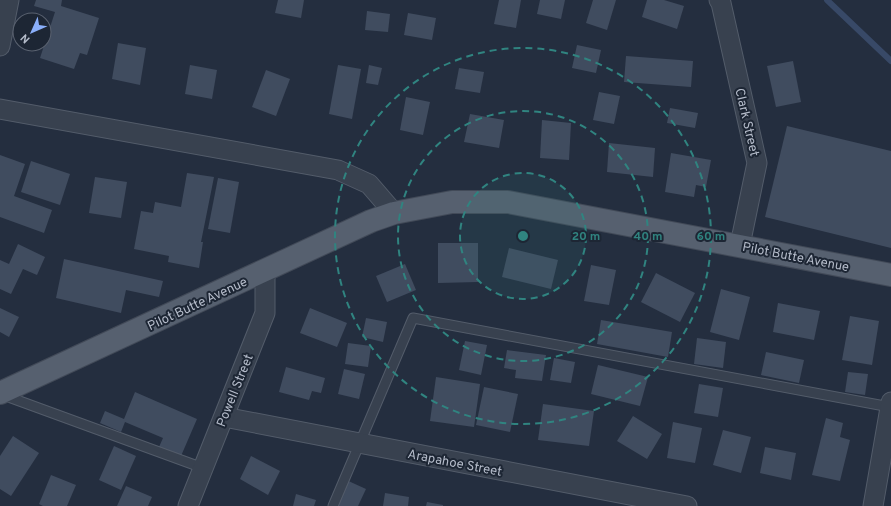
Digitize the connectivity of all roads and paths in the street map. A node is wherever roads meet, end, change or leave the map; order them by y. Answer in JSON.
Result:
{"nodes":[{"id":1,"x":9,"y":0,"type":"edge"},
{"id":2,"x":719,"y":0,"type":"edge"},
{"id":3,"x":0,"y":46,"type":"edge"},
{"id":4,"x":0,"y":109,"type":"edge"},
{"id":5,"x":394,"y":213,"type":"junction"},
{"id":6,"x":740,"y":245,"type":"junction"},
{"id":7,"x":265,"y":272,"type":"junction"},
{"id":8,"x":891,"y":275,"type":"edge"},
{"id":9,"x":0,"y":394,"type":"edge"},
{"id":10,"x":891,"y":404,"type":"edge"},
{"id":11,"x":224,"y":417,"type":"junction"},
{"id":12,"x":359,"y":443,"type":"junction"},
{"id":13,"x":203,"y":468,"type":"junction"},
{"id":14,"x":188,"y":506,"type":"edge"},
{"id":15,"x":333,"y":506,"type":"edge"},
{"id":16,"x":687,"y":506,"type":"edge"},
{"id":17,"x":872,"y":506,"type":"edge"}],
"edges":[{"from":1,"to":3,"type":"street"},
{"from":2,"to":6,"type":"street","name":"Clark Street"},
{"from":4,"to":5,"type":"street"},
{"from":5,"to":6,"type":"main road","name":"Pilot Butte Avenue"},
{"from":5,"to":7,"type":"main road","name":"Pilot Butte Avenue"},
{"from":6,"to":8,"type":"main road","name":"Pilot Butte Avenue"},
{"from":7,"to":9,"type":"main road","name":"Pilot Butte Avenue"},
{"from":7,"to":11,"type":"street","name":"Powell Street"},
{"from":9,"to":13,"type":"lane"},
{"from":10,"to":12,"type":"lane"},
{"from":10,"to":17,"type":"street"},
{"from":11,"to":12,"type":"street","name":"Arapahoe Street"},
{"from":11,"to":13,"type":"street","name":"Powell Street"},
{"from":12,"to":15,"type":"lane"},
{"from":12,"to":16,"type":"street","name":"Arapahoe Street"},
{"from":13,"to":14,"type":"street","name":"Powell Street"}]}
